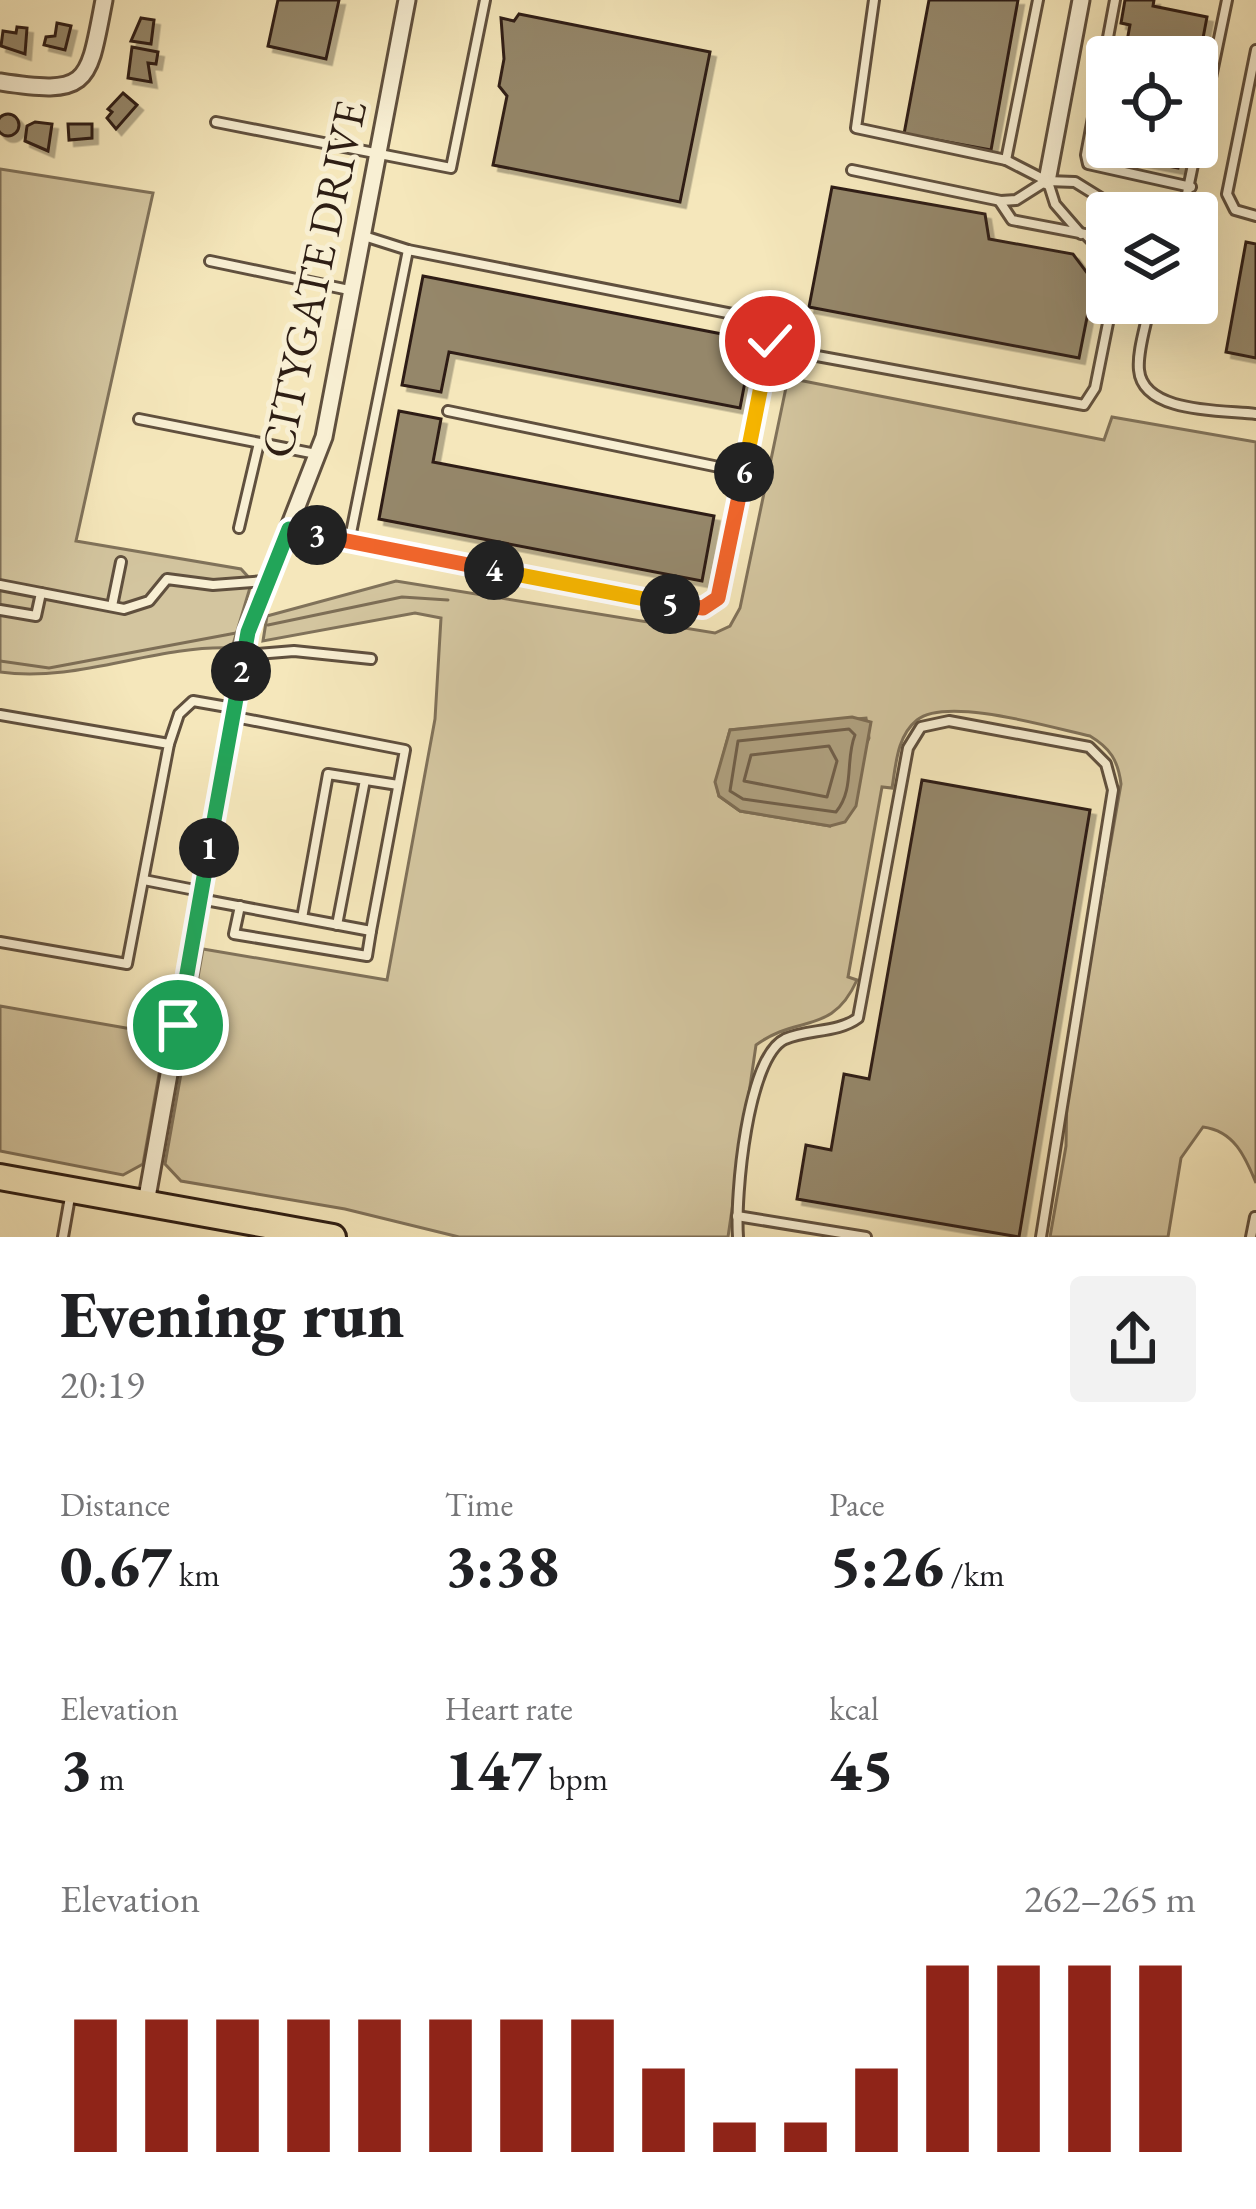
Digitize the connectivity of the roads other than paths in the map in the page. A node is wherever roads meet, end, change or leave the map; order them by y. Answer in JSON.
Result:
{"nodes":[{"id":1,"x":104,"y":0,"type":"edge"},
{"id":2,"x":407,"y":0,"type":"edge"},
{"id":3,"x":485,"y":0,"type":"edge"},
{"id":4,"x":874,"y":0,"type":"edge"},
{"id":5,"x":1038,"y":0,"type":"edge"},
{"id":6,"x":1081,"y":0,"type":"edge"},
{"id":7,"x":1114,"y":0,"type":"edge"},
{"id":8,"x":1227,"y":0,"type":"edge"},
{"id":9,"x":1256,"y":50,"type":"edge"},
{"id":10,"x":0,"y":82,"type":"edge"},
{"id":11,"x":216,"y":122,"type":"dead end"},
{"id":12,"x":378,"y":154,"type":"junction"},
{"id":13,"x":1006,"y":160,"type":"junction"},
{"id":14,"x":852,"y":170,"type":"dead end"},
{"id":15,"x":1047,"y":181,"type":"junction"},
{"id":16,"x":1191,"y":187,"type":"junction"},
{"id":17,"x":1091,"y":192,"type":"edge"},
{"id":18,"x":1189,"y":192,"type":"edge"},
{"id":19,"x":1000,"y":201,"type":"junction"},
{"id":20,"x":1256,"y":216,"type":"edge"},
{"id":21,"x":1081,"y":234,"type":"junction"},
{"id":22,"x":362,"y":235,"type":"junction"},
{"id":23,"x":1086,"y":238,"type":"edge"},
{"id":24,"x":408,"y":250,"type":"junction"},
{"id":25,"x":210,"y":261,"type":"dead end"},
{"id":26,"x":352,"y":291,"type":"junction"},
{"id":27,"x":1108,"y":324,"type":"edge"},
{"id":28,"x":1146,"y":324,"type":"edge"},
{"id":29,"x":817,"y":356,"type":"dead end"},
{"id":30,"x":448,"y":411,"type":"dead end"},
{"id":31,"x":1256,"y":414,"type":"edge"},
{"id":32,"x":139,"y":419,"type":"dead end"},
{"id":33,"x":259,"y":442,"type":"junction"},
{"id":34,"x":317,"y":454,"type":"junction"},
{"id":35,"x":743,"y":472,"type":"junction"},
{"id":36,"x":238,"y":528,"type":"dead end"},
{"id":37,"x":289,"y":529,"type":"junction"},
{"id":38,"x":349,"y":543,"type":"junction"},
{"id":39,"x":121,"y":562,"type":"dead end"},
{"id":40,"x":268,"y":581,"type":"junction"},
{"id":41,"x":0,"y":585,"type":"edge"},
{"id":42,"x":41,"y":593,"type":"junction"},
{"id":43,"x":112,"y":606,"type":"junction"},
{"id":44,"x":0,"y":610,"type":"edge"},
{"id":45,"x":244,"y":655,"type":"junction"},
{"id":46,"x":371,"y":659,"type":"dead end"},
{"id":47,"x":234,"y":712,"type":"junction"},
{"id":48,"x":0,"y":715,"type":"edge"},
{"id":49,"x":169,"y":744,"type":"junction"},
{"id":50,"x":364,"y":780,"type":"junction"},
{"id":51,"x":398,"y":785,"type":"junction"},
{"id":52,"x":144,"y":880,"type":"junction"},
{"id":53,"x":201,"y":895,"type":"junction"},
{"id":54,"x":240,"y":907,"type":"junction"},
{"id":55,"x":302,"y":918,"type":"junction"},
{"id":56,"x":338,"y":925,"type":"junction"},
{"id":57,"x":371,"y":931,"type":"junction"},
{"id":58,"x":0,"y":942,"type":"edge"},
{"id":59,"x":0,"y":1177,"type":"edge"},
{"id":60,"x":71,"y":1190,"type":"junction"},
{"id":61,"x":146,"y":1203,"type":"junction"},
{"id":62,"x":737,"y":1216,"type":"junction"},
{"id":63,"x":1255,"y":1216,"type":"edge"},
{"id":64,"x":239,"y":1228,"type":"edge"},
{"id":65,"x":63,"y":1237,"type":"edge"},
{"id":66,"x":333,"y":1237,"type":"edge"},
{"id":67,"x":738,"y":1237,"type":"edge"},
{"id":68,"x":866,"y":1237,"type":"edge"},
{"id":69,"x":1041,"y":1237,"type":"edge"},
{"id":70,"x":1251,"y":1237,"type":"edge"}],
"edges":[{"from":1,"to":10,"type":"street"},
{"from":2,"to":12,"type":"street","name":"CITYGATE DRIVE"},
{"from":3,"to":12,"type":"lane"},
{"from":4,"to":13,"type":"lane"},
{"from":5,"to":13,"type":"lane"},
{"from":6,"to":15,"type":"street"},
{"from":7,"to":16,"type":"lane"},
{"from":8,"to":16,"type":"lane"},
{"from":9,"to":20,"type":"lane"},
{"from":11,"to":12,"type":"lane"},
{"from":12,"to":22,"type":"street","name":"CITYGATE DRIVE"},
{"from":13,"to":15,"type":"lane"},
{"from":14,"to":19,"type":"lane"},
{"from":15,"to":17,"type":"lane"},
{"from":15,"to":19,"type":"lane"},
{"from":15,"to":21,"type":"lane"},
{"from":16,"to":18,"type":"lane"},
{"from":19,"to":21,"type":"lane"},
{"from":21,"to":23,"type":"lane"},
{"from":22,"to":24,"type":"lane"},
{"from":22,"to":26,"type":"street","name":"CITYGATE DRIVE"},
{"from":24,"to":35,"type":"lane"},
{"from":24,"to":38,"type":"lane"},
{"from":25,"to":26,"type":"lane"},
{"from":26,"to":34,"type":"street","name":"CITYGATE DRIVE"},
{"from":27,"to":29,"type":"lane"},
{"from":28,"to":31,"type":"lane"},
{"from":30,"to":35,"type":"lane"},
{"from":32,"to":33,"type":"lane"},
{"from":33,"to":34,"type":"lane"},
{"from":33,"to":36,"type":"lane"},
{"from":34,"to":37,"type":"street","name":"CITYGATE DRIVE"},
{"from":35,"to":38,"type":"lane"},
{"from":37,"to":38,"type":"lane"},
{"from":37,"to":40,"type":"street","name":"CITYGATE DRIVE"},
{"from":39,"to":43,"type":"lane"},
{"from":40,"to":43,"type":"lane"},
{"from":40,"to":45,"type":"street","name":"CITYGATE DRIVE"},
{"from":41,"to":42,"type":"lane"},
{"from":42,"to":43,"type":"lane"},
{"from":42,"to":44,"type":"lane"},
{"from":45,"to":46,"type":"lane"},
{"from":45,"to":47,"type":"street","name":"CITYGATE DRIVE"},
{"from":47,"to":49,"type":"lane"},
{"from":47,"to":51,"type":"lane"},
{"from":47,"to":53,"type":"street","name":"CITYGATE DRIVE"},
{"from":48,"to":49,"type":"lane"},
{"from":49,"to":52,"type":"lane"},
{"from":50,"to":51,"type":"lane"},
{"from":50,"to":55,"type":"lane"},
{"from":50,"to":56,"type":"lane"},
{"from":51,"to":57,"type":"lane"},
{"from":52,"to":53,"type":"lane"},
{"from":52,"to":58,"type":"lane"},
{"from":53,"to":54,"type":"lane"},
{"from":53,"to":61,"type":"street","name":"CITYGATE DRIVE"},
{"from":54,"to":55,"type":"lane"},
{"from":54,"to":57,"type":"lane"},
{"from":55,"to":56,"type":"lane"},
{"from":56,"to":57,"type":"lane"},
{"from":59,"to":60,"type":"main road"},
{"from":60,"to":61,"type":"main road"},
{"from":60,"to":65,"type":"lane"},
{"from":61,"to":64,"type":"main road"},
{"from":62,"to":67,"type":"lane"},
{"from":62,"to":68,"type":"lane"},
{"from":62,"to":69,"type":"lane"},
{"from":63,"to":70,"type":"lane"},
{"from":64,"to":66,"type":"main road"}]}
